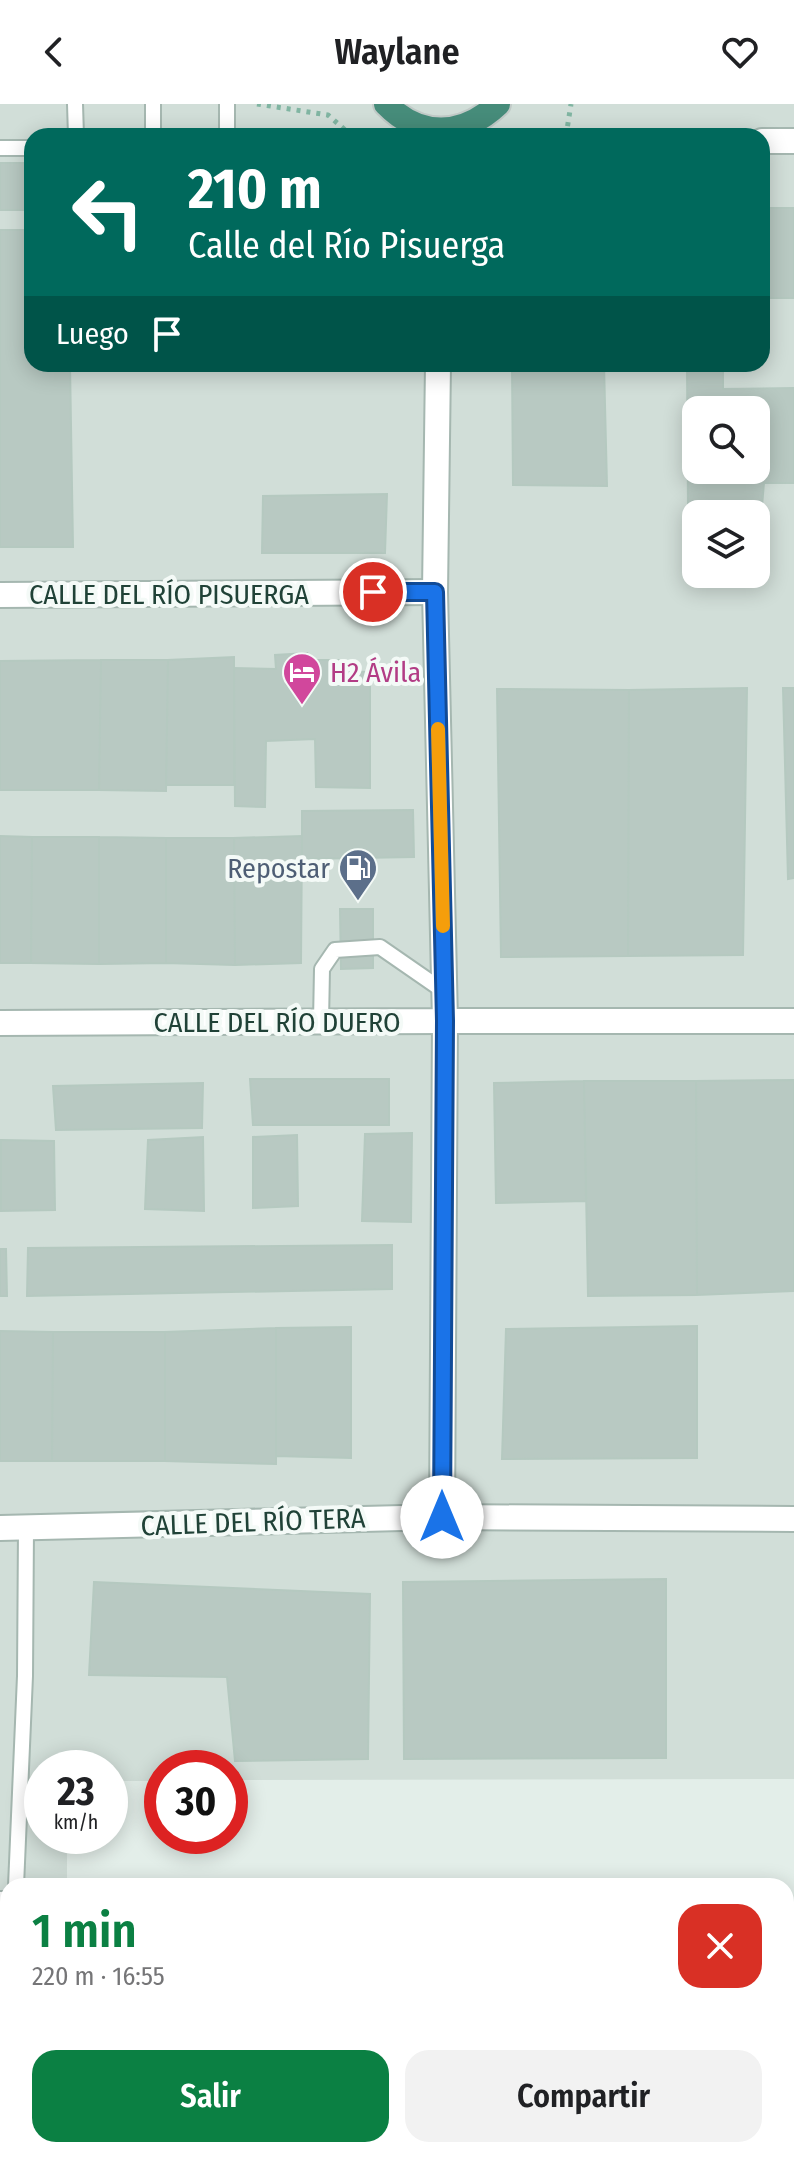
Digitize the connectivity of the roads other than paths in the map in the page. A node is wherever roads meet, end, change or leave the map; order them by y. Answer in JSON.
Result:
{"nodes":[{"id":1,"x":75,"y":104,"type":"edge"},
{"id":2,"x":153,"y":104,"type":"edge"},
{"id":3,"x":227,"y":104,"type":"edge"},
{"id":4,"x":491,"y":113,"type":"edge"},
{"id":5,"x":396,"y":118,"type":"edge"},
{"id":6,"x":76,"y":128,"type":"edge"},
{"id":7,"x":153,"y":128,"type":"edge"},
{"id":8,"x":227,"y":128,"type":"edge"},
{"id":9,"x":422,"y":128,"type":"edge"},
{"id":10,"x":463,"y":128,"type":"edge"},
{"id":11,"x":770,"y":141,"type":"edge"},
{"id":12,"x":794,"y":141,"type":"edge"},
{"id":13,"x":0,"y":148,"type":"edge"},
{"id":14,"x":24,"y":148,"type":"edge"},
{"id":15,"x":438,"y":372,"type":"edge"},
{"id":16,"x":435,"y":592,"type":"junction"},
{"id":17,"x":0,"y":595,"type":"edge"},
{"id":18,"x":445,"y":992,"type":"junction"},
{"id":19,"x":445,"y":1021,"type":"junction"},
{"id":20,"x":794,"y":1021,"type":"edge"},
{"id":21,"x":321,"y":1022,"type":"junction"},
{"id":22,"x":0,"y":1023,"type":"edge"},
{"id":23,"x":442,"y":1517,"type":"junction"},
{"id":24,"x":794,"y":1519,"type":"edge"},
{"id":25,"x":0,"y":1528,"type":"edge"},
{"id":26,"x":26,"y":1528,"type":"junction"},
{"id":27,"x":16,"y":1878,"type":"edge"}],
"edges":[{"from":1,"to":6,"type":"lane"},
{"from":2,"to":7,"type":"lane"},
{"from":3,"to":8,"type":"lane"},
{"from":4,"to":10,"type":"highway"},
{"from":5,"to":9,"type":"highway"},
{"from":11,"to":12,"type":"street"},
{"from":13,"to":14,"type":"lane"},
{"from":15,"to":16,"type":"street"},
{"from":16,"to":17,"type":"street","name":"CALLE DEL RÍO PISUERGA"},
{"from":16,"to":18,"type":"street"},
{"from":18,"to":19,"type":"street"},
{"from":18,"to":21,"type":"lane"},
{"from":19,"to":20,"type":"street","name":"CALLE DEL RÍO DUERO"},
{"from":19,"to":21,"type":"street","name":"CALLE DEL RÍO DUERO"},
{"from":19,"to":23,"type":"street"},
{"from":21,"to":22,"type":"street","name":"CALLE DEL RÍO DUERO"},
{"from":23,"to":24,"type":"street","name":"CALLE DEL RÍO TERA"},
{"from":23,"to":26,"type":"street","name":"CALLE DEL RÍO TERA"},
{"from":25,"to":26,"type":"street","name":"CALLE DEL RÍO TERA"},
{"from":26,"to":27,"type":"lane"}]}
